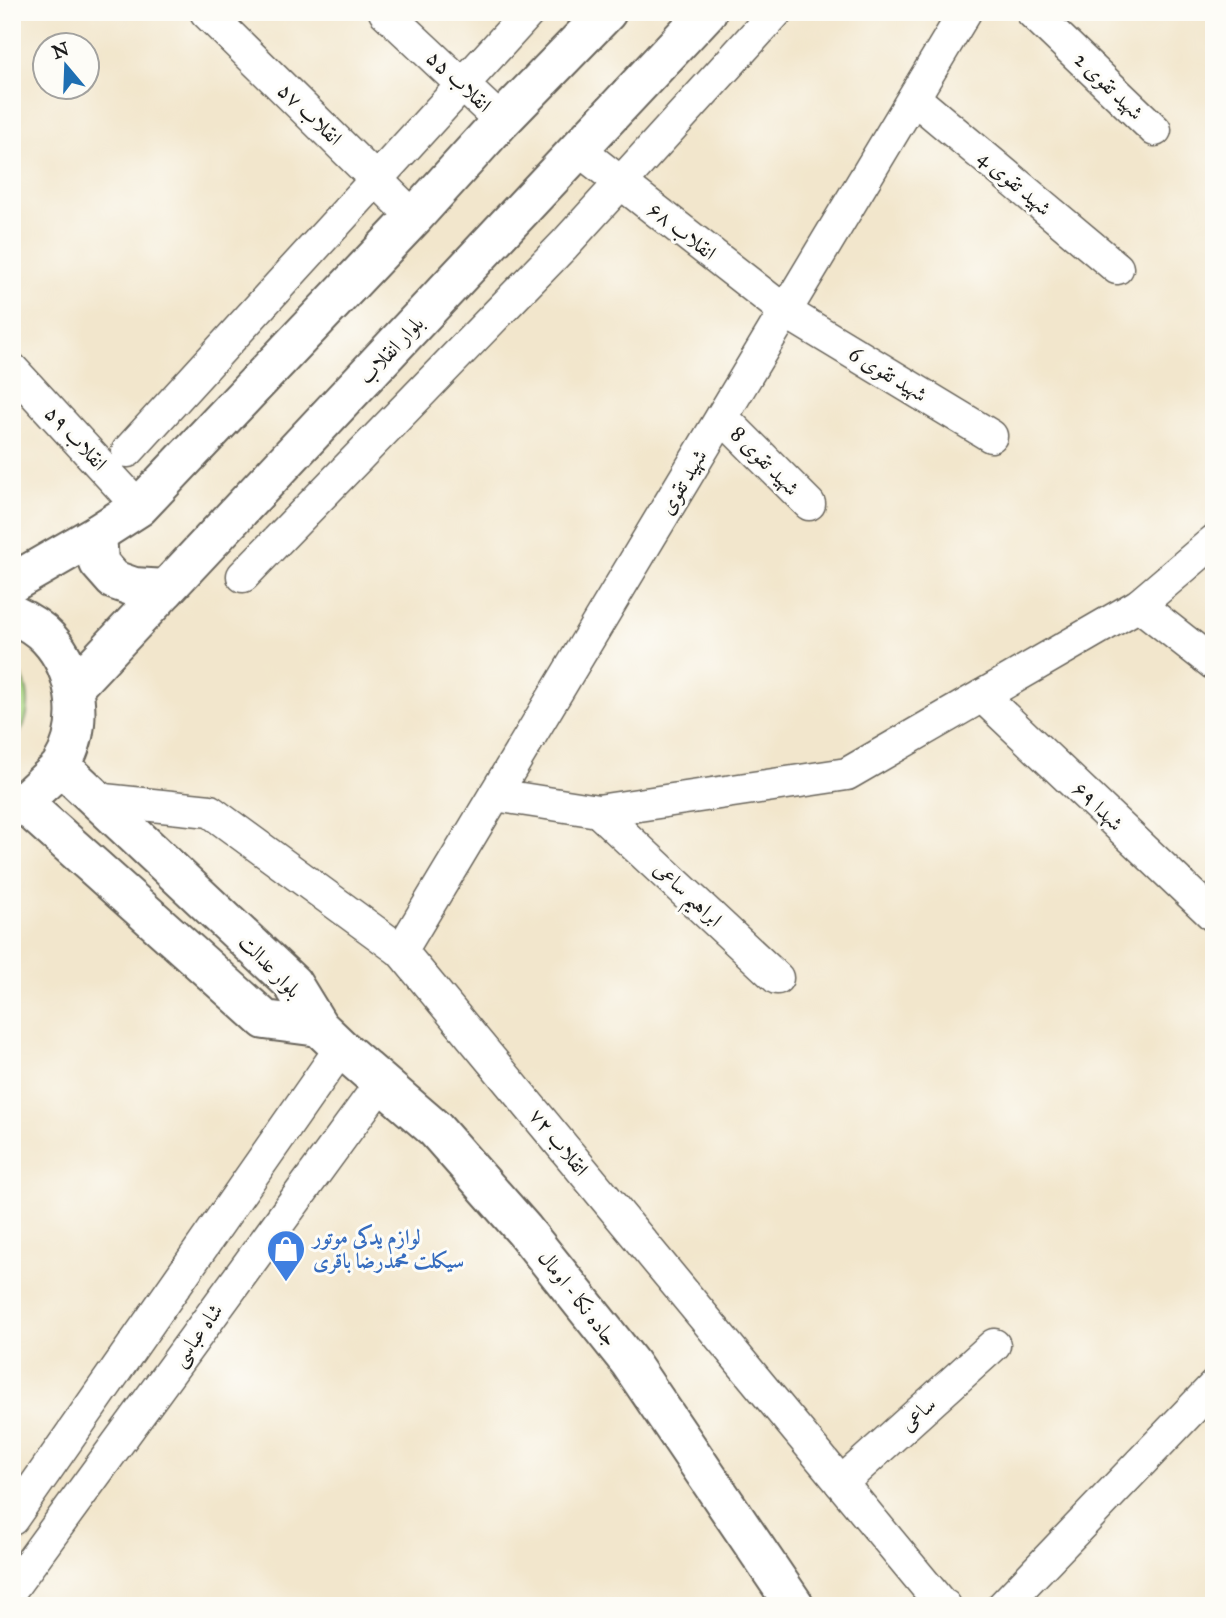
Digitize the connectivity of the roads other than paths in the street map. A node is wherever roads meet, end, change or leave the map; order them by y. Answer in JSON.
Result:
{"nodes":[{"id":1,"x":206,"y":12,"type":"edge"},
{"id":2,"x":386,"y":12,"type":"edge"},
{"id":3,"x":529,"y":12,"type":"edge"},
{"id":4,"x":607,"y":12,"type":"edge"},
{"id":5,"x":707,"y":12,"type":"edge"},
{"id":6,"x":776,"y":12,"type":"edge"},
{"id":7,"x":965,"y":12,"type":"edge"},
{"id":8,"x":1032,"y":12,"type":"edge"},
{"id":9,"x":462,"y":85,"type":"junction"},
{"id":10,"x":914,"y":98,"type":"junction"},
{"id":11,"x":501,"y":121,"type":"junction"},
{"id":12,"x":1155,"y":130,"type":"dead end"},
{"id":13,"x":579,"y":150,"type":"junction"},
{"id":14,"x":376,"y":179,"type":"junction"},
{"id":15,"x":621,"y":182,"type":"junction"},
{"id":16,"x":414,"y":217,"type":"junction"},
{"id":17,"x":1116,"y":268,"type":"dead end"},
{"id":18,"x":786,"y":312,"type":"junction"},
{"id":19,"x":12,"y":369,"type":"edge"},
{"id":20,"x":722,"y":417,"type":"junction"},
{"id":21,"x":991,"y":436,"type":"dead end"},
{"id":22,"x":128,"y":451,"type":"dead end"},
{"id":23,"x":809,"y":504,"type":"dead end"},
{"id":24,"x":139,"y":507,"type":"junction"},
{"id":25,"x":97,"y":534,"type":"junction"},
{"id":26,"x":1214,"y":541,"type":"edge"},
{"id":27,"x":243,"y":576,"type":"dead end"},
{"id":28,"x":12,"y":583,"type":"edge"},
{"id":29,"x":166,"y":589,"type":"junction"},
{"id":30,"x":1139,"y":605,"type":"junction"},
{"id":31,"x":12,"y":614,"type":"edge"},
{"id":32,"x":1214,"y":664,"type":"edge"},
{"id":33,"x":74,"y":687,"type":"junction"},
{"id":34,"x":982,"y":696,"type":"junction"},
{"id":35,"x":61,"y":766,"type":"junction"},
{"id":36,"x":495,"y":795,"type":"junction"},
{"id":37,"x":94,"y":799,"type":"junction"},
{"id":38,"x":17,"y":805,"type":"edge"},
{"id":39,"x":598,"y":811,"type":"junction"},
{"id":40,"x":1214,"y":916,"type":"edge"},
{"id":41,"x":401,"y":951,"type":"junction"},
{"id":42,"x":777,"y":978,"type":"dead end"},
{"id":43,"x":330,"y":1037,"type":"junction"},
{"id":44,"x":381,"y":1083,"type":"junction"},
{"id":45,"x":166,"y":1299,"type":"junction"},
{"id":46,"x":204,"y":1326,"type":"junction"},
{"id":47,"x":994,"y":1345,"type":"dead end"},
{"id":48,"x":1214,"y":1386,"type":"edge"},
{"id":49,"x":841,"y":1483,"type":"junction"},
{"id":50,"x":12,"y":1519,"type":"edge"},
{"id":51,"x":12,"y":1588,"type":"edge"},
{"id":52,"x":944,"y":1605,"type":"edge"},
{"id":53,"x":795,"y":1606,"type":"edge"},
{"id":54,"x":1003,"y":1606,"type":"edge"}],
"edges":[{"from":1,"to":14,"type":"street","name":"انقلاب ۵۷"},
{"from":2,"to":9,"type":"street","name":"انقلاب ۵۵"},
{"from":3,"to":9,"type":"street"},
{"from":4,"to":11,"type":"main road"},
{"from":5,"to":13,"type":"main road","name":"بلوار انقلاب"},
{"from":6,"to":15,"type":"street"},
{"from":7,"to":10,"type":"street","name":"شهید تقوی"},
{"from":8,"to":12,"type":"street","name":"شهید تقوی 2"},
{"from":9,"to":11,"type":"street","name":"انقلاب ۵۵"},
{"from":9,"to":14,"type":"street"},
{"from":10,"to":17,"type":"street","name":"شهید تقوی 4"},
{"from":10,"to":18,"type":"street","name":"شهید تقوی"},
{"from":11,"to":16,"type":"main road"},
{"from":13,"to":15,"type":"street","name":"انقلاب ۶۸"},
{"from":13,"to":29,"type":"main road","name":"بلوار انقلاب"},
{"from":14,"to":16,"type":"street","name":"انقلاب ۵۷"},
{"from":14,"to":22,"type":"street"},
{"from":15,"to":18,"type":"street","name":"انقلاب ۶۸"},
{"from":15,"to":27,"type":"street"},
{"from":16,"to":24,"type":"main road"},
{"from":18,"to":20,"type":"street","name":"شهید تقوی"},
{"from":18,"to":21,"type":"street","name":"شهید تقوی 6"},
{"from":19,"to":24,"type":"street","name":"انقلاب ۵۹"},
{"from":20,"to":23,"type":"street","name":"شهید تقوی 8"},
{"from":20,"to":36,"type":"street","name":"شهید تقوی"},
{"from":24,"to":25,"type":"main road"},
{"from":25,"to":28,"type":"main road"},
{"from":25,"to":29,"type":"main road"},
{"from":26,"to":30,"type":"street"},
{"from":29,"to":33,"type":"main road","name":"بلوار انقلاب"},
{"from":30,"to":32,"type":"street"},
{"from":30,"to":34,"type":"street"},
{"from":31,"to":33,"type":"main road"},
{"from":33,"to":35,"type":"main road"},
{"from":34,"to":39,"type":"street"},
{"from":34,"to":40,"type":"street","name":"شهدا ۶۹"},
{"from":35,"to":37,"type":"main road","name":"بلوار عدالت"},
{"from":35,"to":38,"type":"main road"},
{"from":36,"to":39,"type":"street"},
{"from":36,"to":41,"type":"street","name":"شهید تقوی"},
{"from":37,"to":41,"type":"street","name":"اتقلاب ۷۲"},
{"from":37,"to":43,"type":"main road","name":"بلوار عدالت"},
{"from":38,"to":43,"type":"main road","name":"بلوار عدالت"},
{"from":39,"to":42,"type":"street","name":"ابراهیم ساعی"},
{"from":41,"to":49,"type":"street","name":"اتقلاب ۷۲"},
{"from":43,"to":44,"type":"main road","name":"جاده نکا - اومال"},
{"from":43,"to":45,"type":"street"},
{"from":44,"to":46,"type":"street","name":"شاه عباسی"},
{"from":44,"to":53,"type":"main road","name":"جاده نکا - اومال"},
{"from":45,"to":46,"type":"street"},
{"from":45,"to":50,"type":"street"},
{"from":46,"to":51,"type":"street","name":"شاه عباسی"},
{"from":47,"to":49,"type":"street","name":"ساعی"},
{"from":48,"to":54,"type":"street"},
{"from":49,"to":52,"type":"street","name":"اتقلاب ۷۲"}]}
